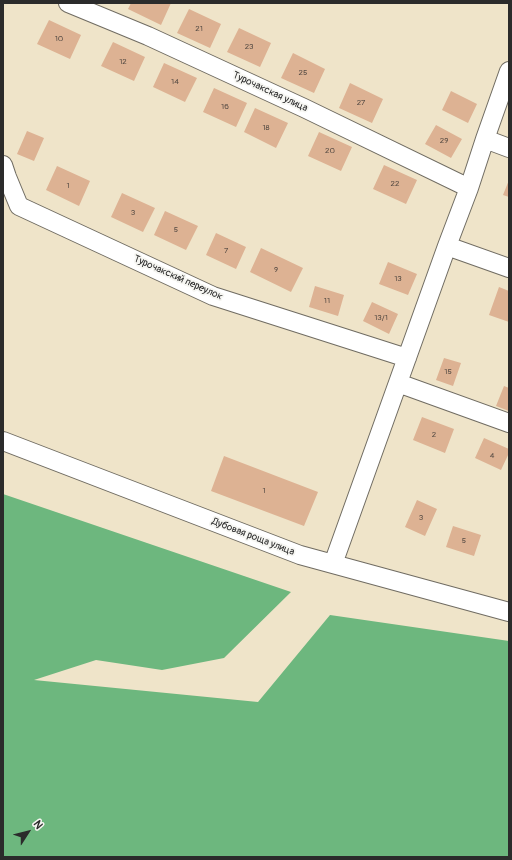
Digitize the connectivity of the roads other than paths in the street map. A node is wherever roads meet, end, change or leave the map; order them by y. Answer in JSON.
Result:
{"nodes":[{"id":1,"x":68,"y":3,"type":"edge"},
{"id":2,"x":509,"y":71,"type":"edge"},
{"id":3,"x":485,"y":139,"type":"junction"},
{"id":4,"x":509,"y":148,"type":"edge"},
{"id":5,"x":3,"y":164,"type":"edge"},
{"id":6,"x":469,"y":188,"type":"junction"},
{"id":7,"x":447,"y":246,"type":"junction"},
{"id":8,"x":509,"y":268,"type":"edge"},
{"id":9,"x":407,"y":358,"type":"junction"},
{"id":10,"x":398,"y":383,"type":"junction"},
{"id":11,"x":509,"y":423,"type":"edge"},
{"id":12,"x":3,"y":441,"type":"edge"},
{"id":13,"x":333,"y":564,"type":"junction"},
{"id":14,"x":509,"y":612,"type":"edge"}],
"edges":[{"from":1,"to":6,"type":"street","name":"Турочакская улица"},
{"from":2,"to":3,"type":"street"},
{"from":3,"to":4,"type":"street"},
{"from":3,"to":6,"type":"street"},
{"from":5,"to":9,"type":"street","name":"Турочакский переулок"},
{"from":6,"to":7,"type":"street"},
{"from":7,"to":8,"type":"street"},
{"from":7,"to":9,"type":"street"},
{"from":9,"to":10,"type":"street"},
{"from":10,"to":11,"type":"street"},
{"from":10,"to":13,"type":"street"},
{"from":12,"to":13,"type":"street","name":"Дубовая роща улица"},
{"from":13,"to":14,"type":"street","name":"Дубовая роща улица"}]}
